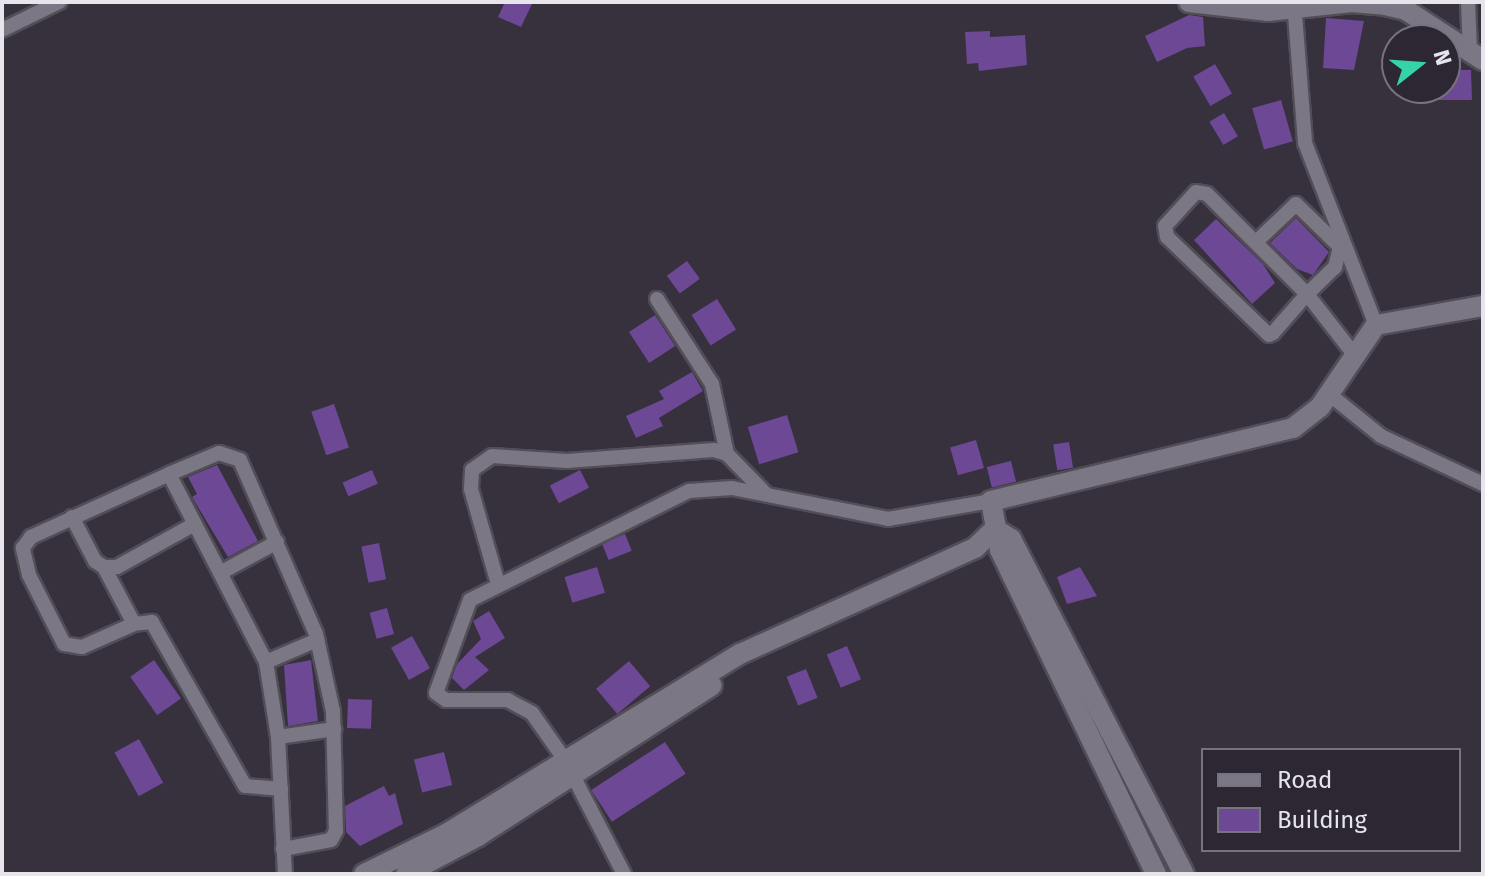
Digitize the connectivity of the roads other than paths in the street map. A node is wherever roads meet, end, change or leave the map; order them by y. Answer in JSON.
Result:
{"nodes":[{"id":1,"x":59,"y":2,"type":"edge"},
{"id":2,"x":1189,"y":2,"type":"edge"},
{"id":3,"x":1468,"y":2,"type":"edge"},
{"id":4,"x":1293,"y":4,"type":"edge"},
{"id":5,"x":2,"y":30,"type":"edge"},
{"id":6,"x":1477,"y":56,"type":"edge"},
{"id":7,"x":1256,"y":242,"type":"junction"},
{"id":8,"x":1307,"y":294,"type":"junction"},
{"id":9,"x":657,"y":299,"type":"dead end"},
{"id":10,"x":1483,"y":306,"type":"edge"},
{"id":11,"x":1376,"y":325,"type":"junction"},
{"id":12,"x":1356,"y":357,"type":"junction"},
{"id":13,"x":1329,"y":394,"type":"junction"},
{"id":14,"x":727,"y":454,"type":"junction"},
{"id":15,"x":169,"y":474,"type":"junction"},
{"id":16,"x":1483,"y":484,"type":"edge"},
{"id":17,"x":767,"y":495,"type":"junction"},
{"id":18,"x":991,"y":501,"type":"junction"},
{"id":19,"x":72,"y":517,"type":"junction"},
{"id":20,"x":195,"y":524,"type":"junction"},
{"id":21,"x":995,"y":529,"type":"junction"},
{"id":22,"x":277,"y":542,"type":"junction"},
{"id":23,"x":104,"y":567,"type":"junction"},
{"id":24,"x":220,"y":573,"type":"junction"},
{"id":25,"x":498,"y":584,"type":"junction"},
{"id":26,"x":134,"y":624,"type":"junction"},
{"id":27,"x":317,"y":640,"type":"junction"},
{"id":28,"x":266,"y":662,"type":"junction"},
{"id":29,"x":334,"y":729,"type":"junction"},
{"id":30,"x":278,"y":737,"type":"junction"},
{"id":31,"x":569,"y":768,"type":"junction"},
{"id":32,"x":281,"y":789,"type":"junction"},
{"id":33,"x":474,"y":828,"type":"junction"},
{"id":34,"x":283,"y":849,"type":"junction"},
{"id":35,"x":431,"y":868,"type":"edge"},
{"id":36,"x":285,"y":874,"type":"edge"},
{"id":37,"x":364,"y":874,"type":"edge"},
{"id":38,"x":406,"y":874,"type":"edge"},
{"id":39,"x":624,"y":874,"type":"edge"},
{"id":40,"x":1156,"y":874,"type":"edge"},
{"id":41,"x":1184,"y":874,"type":"edge"}],
"edges":[{"from":1,"to":5,"type":"street"},
{"from":2,"to":4,"type":"street"},
{"from":3,"to":6,"type":"street"},
{"from":4,"to":6,"type":"street"},
{"from":4,"to":11,"type":"street"},
{"from":7,"to":8,"type":"street"},
{"from":7,"to":8,"type":"street"},
{"from":7,"to":8,"type":"street"},
{"from":8,"to":12,"type":"street"},
{"from":9,"to":14,"type":"street"},
{"from":10,"to":11,"type":"street"},
{"from":11,"to":12,"type":"street"},
{"from":12,"to":13,"type":"street"},
{"from":13,"to":16,"type":"street"},
{"from":13,"to":18,"type":"street"},
{"from":14,"to":17,"type":"street"},
{"from":14,"to":25,"type":"street"},
{"from":15,"to":19,"type":"street"},
{"from":15,"to":20,"type":"street"},
{"from":15,"to":22,"type":"street"},
{"from":17,"to":18,"type":"street"},
{"from":17,"to":25,"type":"street"},
{"from":18,"to":21,"type":"street"},
{"from":19,"to":23,"type":"street"},
{"from":19,"to":26,"type":"street"},
{"from":20,"to":23,"type":"street"},
{"from":20,"to":24,"type":"street"},
{"from":21,"to":31,"type":"street"},
{"from":21,"to":40,"type":"street"},
{"from":21,"to":41,"type":"street"},
{"from":22,"to":24,"type":"street"},
{"from":22,"to":27,"type":"street"},
{"from":23,"to":26,"type":"street"},
{"from":24,"to":28,"type":"street"},
{"from":25,"to":31,"type":"street"},
{"from":26,"to":32,"type":"street"},
{"from":27,"to":28,"type":"street"},
{"from":27,"to":29,"type":"street"},
{"from":28,"to":30,"type":"street"},
{"from":29,"to":30,"type":"street"},
{"from":29,"to":34,"type":"street"},
{"from":30,"to":32,"type":"street"},
{"from":31,"to":33,"type":"street"},
{"from":31,"to":39,"type":"street"},
{"from":32,"to":34,"type":"street"},
{"from":33,"to":35,"type":"street"},
{"from":33,"to":37,"type":"street"},
{"from":34,"to":36,"type":"street"},
{"from":35,"to":38,"type":"street"}]}
